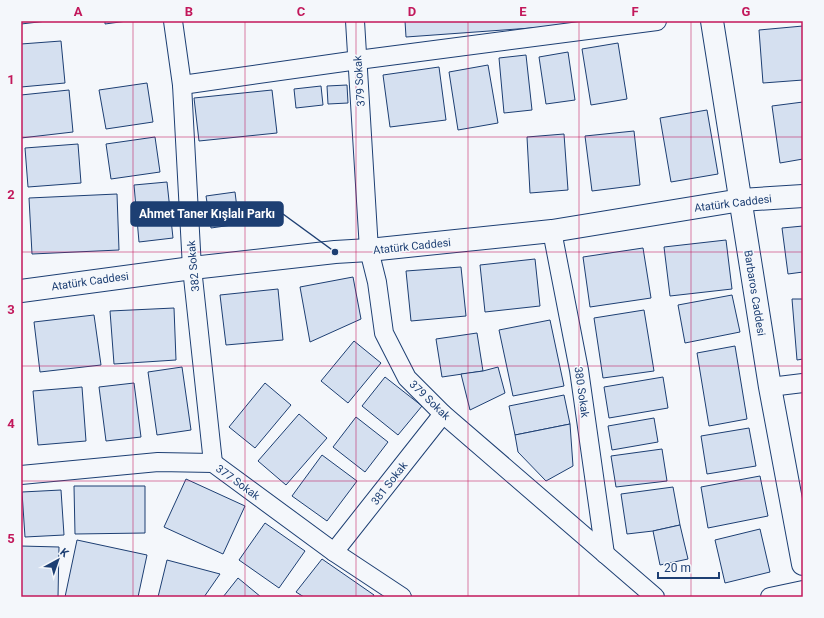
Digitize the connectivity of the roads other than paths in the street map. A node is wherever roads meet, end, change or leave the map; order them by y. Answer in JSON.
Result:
{"nodes":[{"id":1,"x":173,"y":21,"type":"edge"},
{"id":2,"x":355,"y":21,"type":"edge"},
{"id":3,"x":657,"y":21,"type":"edge"},
{"id":4,"x":712,"y":21,"type":"edge"},
{"id":5,"x":358,"y":60,"type":"junction"},
{"id":6,"x":182,"y":85,"type":"junction"},
{"id":7,"x":803,"y":196,"type":"edge"},
{"id":8,"x":741,"y":200,"type":"junction"},
{"id":9,"x":552,"y":231,"type":"junction"},
{"id":10,"x":369,"y":250,"type":"junction"},
{"id":11,"x":192,"y":268,"type":"junction"},
{"id":12,"x":21,"y":291,"type":"edge"},
{"id":13,"x":803,"y":383,"type":"edge"},
{"id":14,"x":770,"y":387,"type":"junction"},
{"id":15,"x":444,"y":414,"type":"junction"},
{"id":16,"x":213,"y":463,"type":"junction"},
{"id":17,"x":21,"y":476,"type":"edge"},
{"id":18,"x":334,"y":552,"type":"junction"},
{"id":19,"x":605,"y":554,"type":"junction"},
{"id":20,"x":802,"y":557,"type":"edge"},
{"id":21,"x":803,"y":590,"type":"edge"},
{"id":22,"x":402,"y":597,"type":"edge"},
{"id":23,"x":655,"y":597,"type":"edge"},
{"id":24,"x":770,"y":597,"type":"edge"}],
"edges":[{"from":1,"to":6,"type":"street","name":"382 Sokak"},
{"from":2,"to":5,"type":"street","name":"379 Sokak"},
{"from":3,"to":5,"type":"street"},
{"from":4,"to":8,"type":"street","name":"Barbaros Caddesi"},
{"from":5,"to":6,"type":"street"},
{"from":5,"to":10,"type":"street","name":"379 Sokak"},
{"from":6,"to":11,"type":"street","name":"382 Sokak"},
{"from":7,"to":8,"type":"street","name":"Atatürk Caddesi"},
{"from":8,"to":9,"type":"street","name":"Atatürk Caddesi"},
{"from":8,"to":14,"type":"street","name":"Barbaros Caddesi"},
{"from":9,"to":10,"type":"street","name":"Atatürk Caddesi"},
{"from":9,"to":19,"type":"street","name":"380 Sokak"},
{"from":10,"to":11,"type":"street","name":"Atatürk Caddesi"},
{"from":10,"to":15,"type":"street","name":"379 Sokak"},
{"from":11,"to":12,"type":"street","name":"Atatürk Caddesi"},
{"from":11,"to":16,"type":"street","name":"382 Sokak"},
{"from":13,"to":14,"type":"street"},
{"from":14,"to":20,"type":"street","name":"Barbaros Caddesi"},
{"from":15,"to":18,"type":"street","name":"381 Sokak"},
{"from":15,"to":19,"type":"street","name":"379 Sokak"},
{"from":16,"to":17,"type":"street","name":"377 Sokak"},
{"from":16,"to":18,"type":"street","name":"377 Sokak"},
{"from":18,"to":22,"type":"street","name":"377 Sokak"},
{"from":19,"to":23,"type":"street","name":"379 Sokak"},
{"from":21,"to":24,"type":"street"}]}
